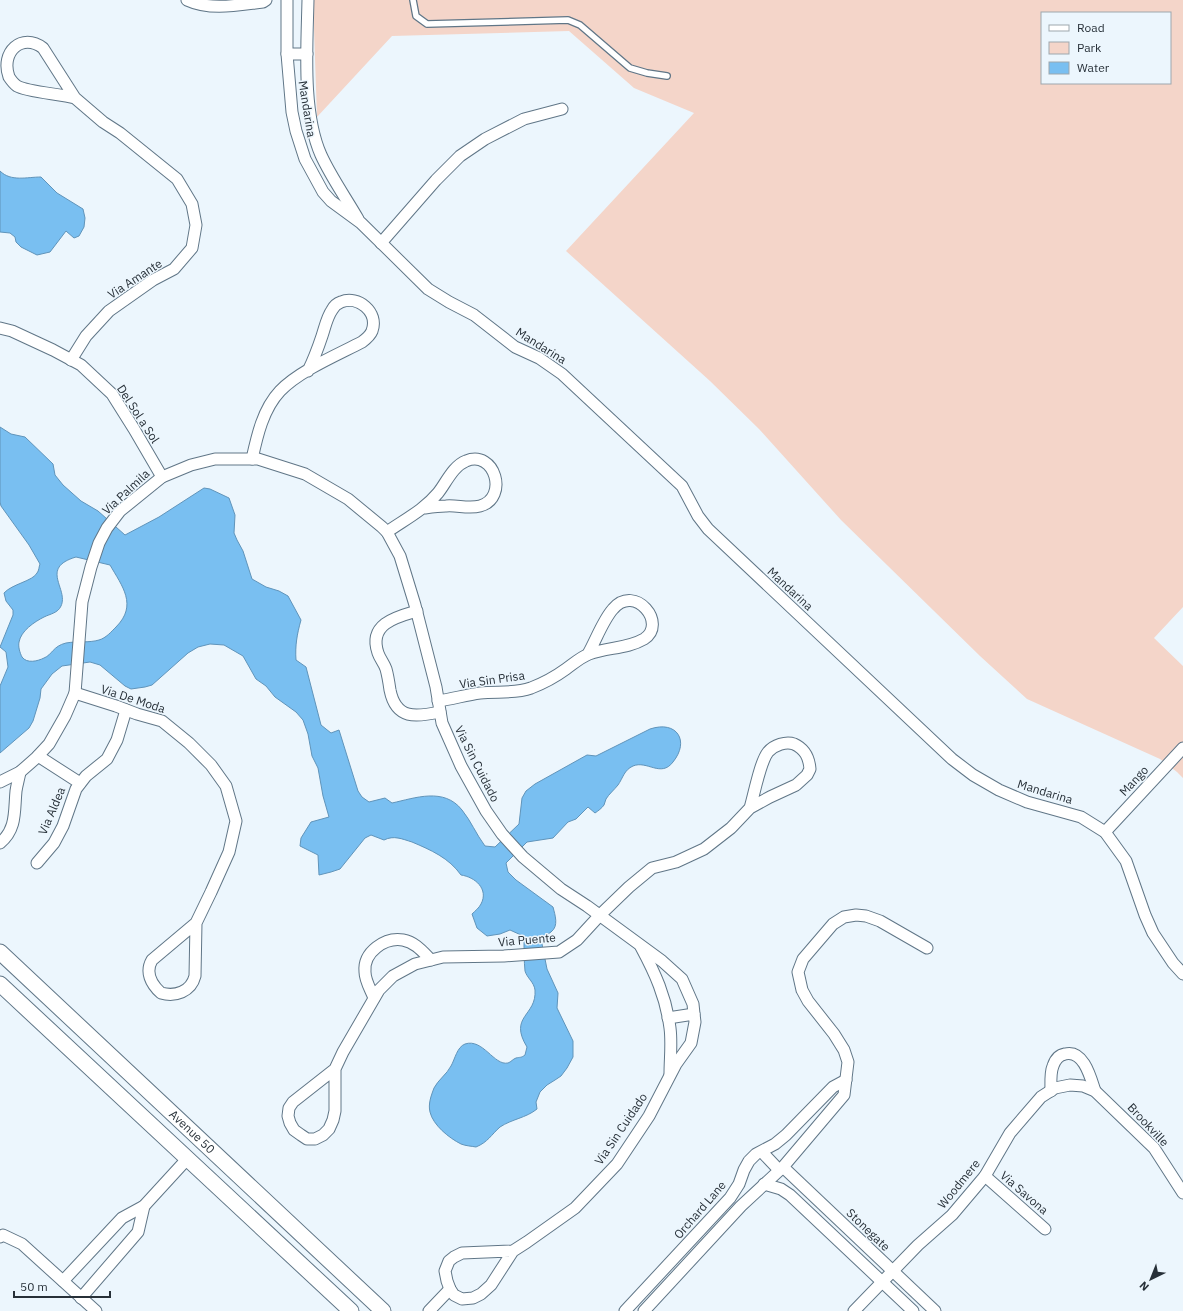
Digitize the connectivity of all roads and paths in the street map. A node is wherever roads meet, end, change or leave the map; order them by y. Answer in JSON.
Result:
{"nodes":[{"id":1,"x":187,"y":0,"type":"edge"},
{"id":2,"x":266,"y":0,"type":"edge"},
{"id":3,"x":287,"y":0,"type":"edge"},
{"id":4,"x":308,"y":0,"type":"edge"},
{"id":5,"x":413,"y":0,"type":"edge"},
{"id":6,"x":287,"y":54,"type":"junction"},
{"id":7,"x":307,"y":54,"type":"junction"},
{"id":8,"x":666,"y":76,"type":"dead end"},
{"id":9,"x":75,"y":98,"type":"junction"},
{"id":10,"x":562,"y":109,"type":"dead end"},
{"id":11,"x":361,"y":223,"type":"junction"},
{"id":12,"x":381,"y":243,"type":"junction"},
{"id":13,"x":0,"y":328,"type":"edge"},
{"id":14,"x":71,"y":360,"type":"junction"},
{"id":15,"x":308,"y":371,"type":"junction"},
{"id":16,"x":252,"y":459,"type":"junction"},
{"id":17,"x":162,"y":477,"type":"junction"},
{"id":18,"x":425,"y":508,"type":"junction"},
{"id":19,"x":387,"y":532,"type":"junction"},
{"id":20,"x":417,"y":611,"type":"junction"},
{"id":21,"x":588,"y":654,"type":"junction"},
{"id":22,"x":74,"y":693,"type":"junction"},
{"id":23,"x":439,"y":706,"type":"junction"},
{"id":24,"x":126,"y":710,"type":"junction"},
{"id":25,"x":1183,"y":748,"type":"edge"},
{"id":26,"x":38,"y":756,"type":"junction"},
{"id":27,"x":20,"y":772,"type":"junction"},
{"id":28,"x":0,"y":782,"type":"edge"},
{"id":29,"x":80,"y":783,"type":"junction"},
{"id":30,"x":750,"y":808,"type":"junction"},
{"id":31,"x":1105,"y":832,"type":"junction"},
{"id":32,"x":0,"y":843,"type":"edge"},
{"id":33,"x":37,"y":864,"type":"dead end"},
{"id":34,"x":600,"y":915,"type":"junction"},
{"id":35,"x":196,"y":923,"type":"junction"},
{"id":36,"x":640,"y":945,"type":"junction"},
{"id":37,"x":926,"y":948,"type":"dead end"},
{"id":38,"x":0,"y":952,"type":"edge"},
{"id":39,"x":431,"y":960,"type":"junction"},
{"id":40,"x":1183,"y":974,"type":"edge"},
{"id":41,"x":2,"y":989,"type":"edge"},
{"id":42,"x":374,"y":998,"type":"junction"},
{"id":43,"x":694,"y":1014,"type":"junction"},
{"id":44,"x":668,"y":1018,"type":"junction"},
{"id":45,"x":335,"y":1069,"type":"junction"},
{"id":46,"x":670,"y":1076,"type":"junction"},
{"id":47,"x":846,"y":1080,"type":"junction"},
{"id":48,"x":1083,"y":1086,"type":"joint"},
{"id":49,"x":1051,"y":1091,"type":"junction"},
{"id":50,"x":1095,"y":1091,"type":"junction"},
{"id":51,"x":762,"y":1152,"type":"junction"},
{"id":52,"x":188,"y":1158,"type":"junction"},
{"id":53,"x":781,"y":1168,"type":"junction"},
{"id":54,"x":985,"y":1176,"type":"junction"},
{"id":55,"x":764,"y":1184,"type":"junction"},
{"id":56,"x":1183,"y":1193,"type":"edge"},
{"id":57,"x":144,"y":1206,"type":"junction"},
{"id":58,"x":1045,"y":1229,"type":"dead end"},
{"id":59,"x":2,"y":1236,"type":"edge"},
{"id":60,"x":513,"y":1251,"type":"junction"},
{"id":61,"x":326,"y":1258,"type":"junction"},
{"id":62,"x":893,"y":1272,"type":"junction"},
{"id":63,"x":63,"y":1281,"type":"junction"},
{"id":64,"x":883,"y":1282,"type":"junction"},
{"id":65,"x":450,"y":1289,"type":"junction"},
{"id":66,"x":81,"y":1298,"type":"junction"},
{"id":67,"x":96,"y":1311,"type":"edge"},
{"id":68,"x":351,"y":1311,"type":"edge"},
{"id":69,"x":383,"y":1311,"type":"edge"},
{"id":70,"x":429,"y":1311,"type":"edge"},
{"id":71,"x":624,"y":1311,"type":"edge"},
{"id":72,"x":644,"y":1311,"type":"edge"},
{"id":73,"x":854,"y":1311,"type":"edge"},
{"id":74,"x":913,"y":1311,"type":"edge"},
{"id":75,"x":935,"y":1311,"type":"edge"}],
"edges":[{"from":1,"to":2,"type":"street"},
{"from":3,"to":6,"type":"street","name":"Mandarina"},
{"from":4,"to":7,"type":"street","name":"Mandarina"},
{"from":5,"to":8,"type":"lane"},
{"from":6,"to":7,"type":"street"},
{"from":6,"to":11,"type":"street","name":"Mandarina"},
{"from":7,"to":11,"type":"street","name":"Mandarina"},
{"from":9,"to":9,"type":"street","name":"Via Amante"},
{"from":9,"to":14,"type":"street","name":"Via Amante"},
{"from":10,"to":12,"type":"street"},
{"from":11,"to":12,"type":"street","name":"Mandarina"},
{"from":12,"to":31,"type":"street","name":"Mandarina"},
{"from":13,"to":14,"type":"street","name":"Del Sol a Sol"},
{"from":14,"to":17,"type":"street","name":"Del Sol a Sol"},
{"from":15,"to":15,"type":"street"},
{"from":15,"to":16,"type":"street"},
{"from":16,"to":17,"type":"street","name":"Via Palmila"},
{"from":16,"to":19,"type":"street","name":"Via Palmila"},
{"from":17,"to":22,"type":"street","name":"Via Palmila"},
{"from":18,"to":18,"type":"street"},
{"from":18,"to":19,"type":"street"},
{"from":19,"to":20,"type":"street","name":"Via Sin Cuidado"},
{"from":20,"to":23,"type":"street","name":"Via Sin Cuidado"},
{"from":20,"to":23,"type":"street","name":"Via Sin Prisa"},
{"from":21,"to":21,"type":"street","name":"Via Sin Prisa"},
{"from":21,"to":23,"type":"street","name":"Via Sin Prisa"},
{"from":22,"to":24,"type":"street","name":"Via De Moda"},
{"from":22,"to":26,"type":"street","name":"Via Palmila"},
{"from":23,"to":34,"type":"street","name":"Via Sin Cuidado"},
{"from":24,"to":29,"type":"street","name":"Via Aldea"},
{"from":24,"to":35,"type":"street","name":"Via De Moda"},
{"from":25,"to":31,"type":"street","name":"Mango"},
{"from":26,"to":27,"type":"street","name":"Via Palmila"},
{"from":26,"to":29,"type":"street"},
{"from":27,"to":28,"type":"street","name":"Via Palmila"},
{"from":27,"to":32,"type":"street"},
{"from":29,"to":33,"type":"street","name":"Via Aldea"},
{"from":30,"to":30,"type":"street","name":"Via Puente"},
{"from":30,"to":34,"type":"street","name":"Via Puente"},
{"from":31,"to":40,"type":"street","name":"Mandarina"},
{"from":34,"to":36,"type":"street","name":"Via Sin Cuidado"},
{"from":34,"to":39,"type":"street","name":"Via Puente"},
{"from":35,"to":35,"type":"street","name":"Via De Moda"},
{"from":36,"to":43,"type":"street","name":"Via Sin Cuidado"},
{"from":36,"to":44,"type":"street","name":"Via Sin Cuidado"},
{"from":37,"to":47,"type":"street"},
{"from":38,"to":61,"type":"main road","name":"Avenue 50"},
{"from":39,"to":42,"type":"street","name":"Via Puente"},
{"from":39,"to":42,"type":"street"},
{"from":41,"to":52,"type":"main road","name":"Avenue 50"},
{"from":42,"to":45,"type":"street","name":"Via Puente"},
{"from":43,"to":44,"type":"street"},
{"from":43,"to":46,"type":"street","name":"Via Sin Cuidado"},
{"from":44,"to":46,"type":"street","name":"Via Sin Cuidado"},
{"from":45,"to":45,"type":"street","name":"Via Puente"},
{"from":46,"to":60,"type":"street","name":"Via Sin Cuidado"},
{"from":47,"to":51,"type":"street","name":"Orchard Lane"},
{"from":47,"to":53,"type":"street"},
{"from":48,"to":49,"type":"street","name":"Woodmere"},
{"from":48,"to":50,"type":"street","name":"Brookville"},
{"from":49,"to":50,"type":"street"},
{"from":49,"to":54,"type":"street","name":"Woodmere"},
{"from":50,"to":56,"type":"street","name":"Brookville"},
{"from":51,"to":53,"type":"street","name":"Stonegate"},
{"from":51,"to":71,"type":"street","name":"Orchard Lane"},
{"from":52,"to":57,"type":"street"},
{"from":52,"to":61,"type":"main road"},
{"from":52,"to":68,"type":"main road","name":"Avenue 50"},
{"from":53,"to":55,"type":"street"},
{"from":53,"to":62,"type":"street","name":"Stonegate"},
{"from":54,"to":58,"type":"street","name":"Via Savona"},
{"from":54,"to":62,"type":"street","name":"Woodmere"},
{"from":55,"to":64,"type":"street"},
{"from":55,"to":72,"type":"street"},
{"from":57,"to":63,"type":"street"},
{"from":57,"to":66,"type":"street"},
{"from":59,"to":63,"type":"street"},
{"from":60,"to":65,"type":"street","name":"Via Sin Cuidado"},
{"from":60,"to":65,"type":"street"},
{"from":61,"to":69,"type":"main road","name":"Avenue 50"},
{"from":62,"to":64,"type":"street","name":"Woodmere"},
{"from":62,"to":75,"type":"street","name":"Stonegate"},
{"from":63,"to":66,"type":"street"},
{"from":64,"to":73,"type":"street","name":"Woodmere"},
{"from":64,"to":74,"type":"street"},
{"from":65,"to":70,"type":"street"},
{"from":66,"to":67,"type":"street"}]}
